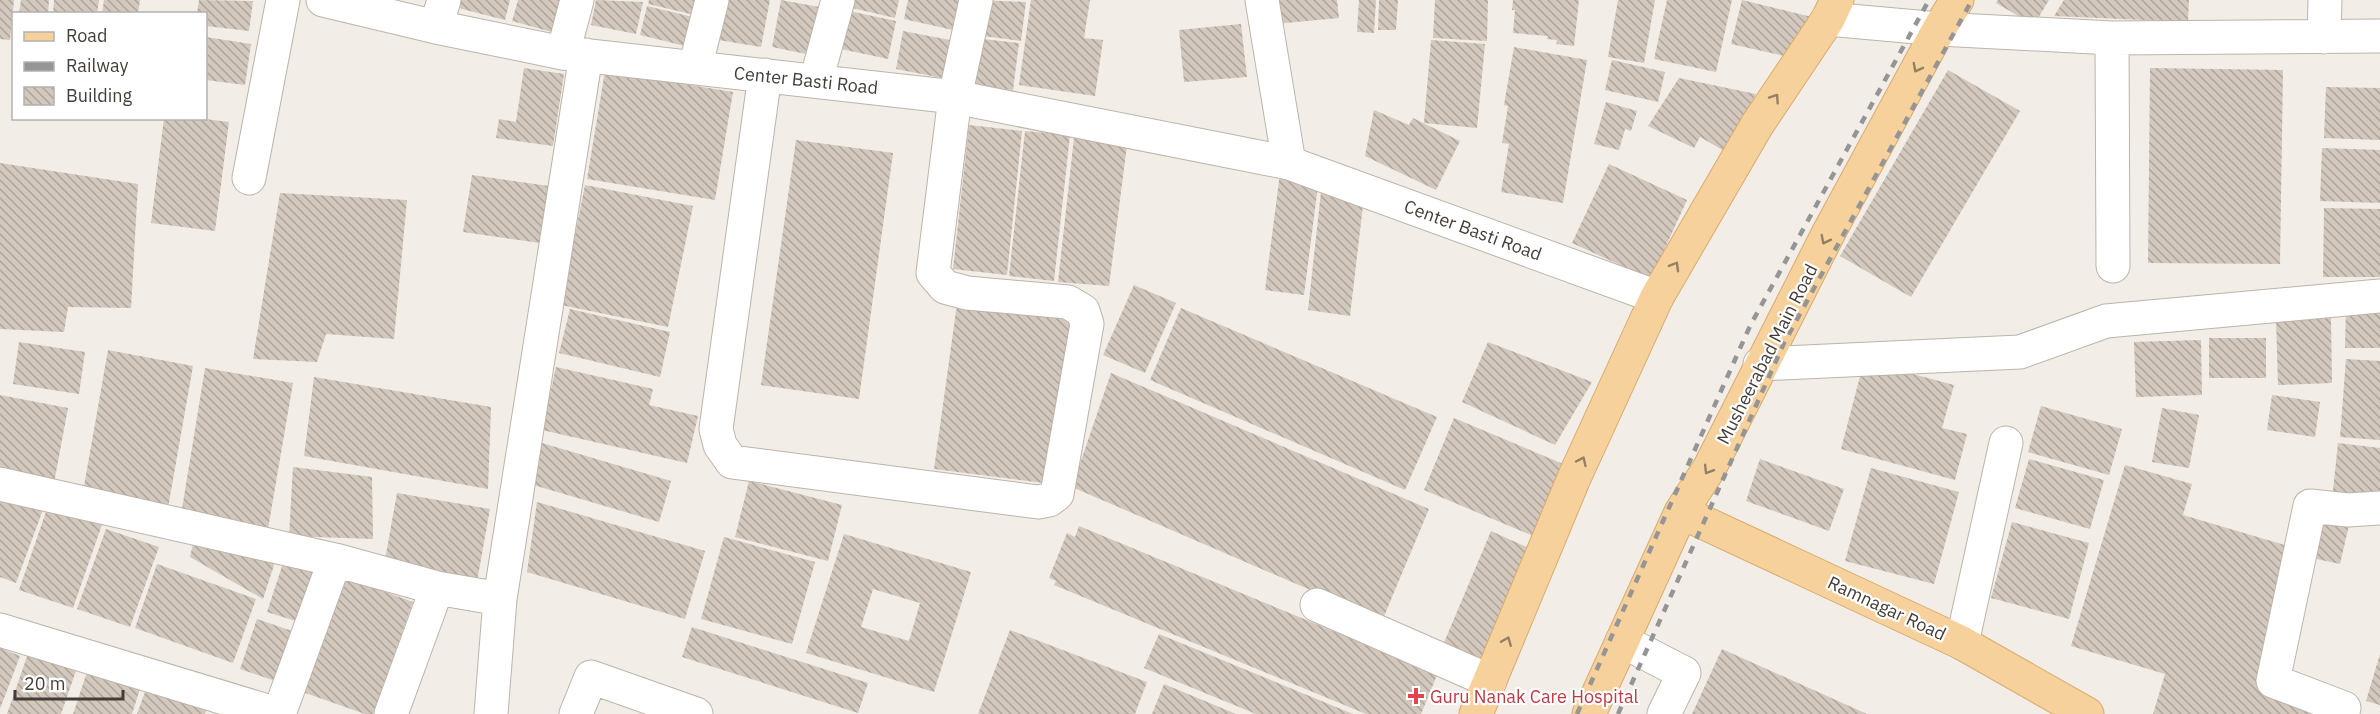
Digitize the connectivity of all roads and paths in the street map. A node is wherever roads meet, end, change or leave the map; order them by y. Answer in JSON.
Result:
{"nodes":[{"id":1,"x":283,"y":0,"type":"edge"},
{"id":2,"x":323,"y":0,"type":"edge"},
{"id":3,"x":577,"y":0,"type":"edge"},
{"id":4,"x":712,"y":0,"type":"edge"},
{"id":5,"x":838,"y":0,"type":"edge"},
{"id":6,"x":976,"y":0,"type":"edge"},
{"id":7,"x":1262,"y":0,"type":"edge"},
{"id":8,"x":1957,"y":0,"type":"edge"},
{"id":9,"x":2325,"y":0,"type":"edge"},
{"id":10,"x":1832,"y":9,"type":"edge"},
{"id":11,"x":440,"y":13,"type":"edge"},
{"id":12,"x":1938,"y":29,"type":"junction"},
{"id":13,"x":2380,"y":36,"type":"edge"},
{"id":14,"x":2324,"y":37,"type":"junction"},
{"id":15,"x":2112,"y":38,"type":"junction"},
{"id":16,"x":574,"y":54,"type":"junction"},
{"id":17,"x":695,"y":68,"type":"junction"},
{"id":18,"x":765,"y":75,"type":"junction"},
{"id":19,"x":816,"y":81,"type":"junction"},
{"id":20,"x":955,"y":97,"type":"junction"},
{"id":21,"x":1289,"y":163,"type":"junction"},
{"id":22,"x":249,"y":178,"type":"dead end"},
{"id":23,"x":2113,"y":266,"type":"dead end"},
{"id":24,"x":2380,"y":296,"type":"edge"},
{"id":25,"x":1657,"y":297,"type":"junction"},
{"id":26,"x":1760,"y":364,"type":"junction"},
{"id":27,"x":2006,"y":443,"type":"dead end"},
{"id":28,"x":0,"y":484,"type":"edge"},
{"id":29,"x":2380,"y":508,"type":"edge"},
{"id":30,"x":1681,"y":512,"type":"junction"},
{"id":31,"x":335,"y":560,"type":"junction"},
{"id":32,"x":436,"y":588,"type":"junction"},
{"id":33,"x":500,"y":599,"type":"junction"},
{"id":34,"x":1317,"y":604,"type":"dead end"},
{"id":35,"x":0,"y":630,"type":"edge"},
{"id":36,"x":1622,"y":641,"type":"junction"},
{"id":37,"x":1962,"y":643,"type":"junction"},
{"id":38,"x":1490,"y":681,"type":"junction"},
{"id":39,"x":278,"y":714,"type":"edge"},
{"id":40,"x":391,"y":714,"type":"edge"},
{"id":41,"x":490,"y":714,"type":"edge"},
{"id":42,"x":576,"y":714,"type":"edge"},
{"id":43,"x":696,"y":714,"type":"edge"},
{"id":44,"x":1476,"y":714,"type":"edge"},
{"id":45,"x":1589,"y":714,"type":"edge"},
{"id":46,"x":1665,"y":714,"type":"edge"},
{"id":47,"x":2087,"y":714,"type":"edge"},
{"id":48,"x":2342,"y":714,"type":"edge"}],
"edges":[{"from":1,"to":22,"type":"street"},
{"from":2,"to":11,"type":"street","name":"Center Basti Road"},
{"from":3,"to":16,"type":"street"},
{"from":4,"to":17,"type":"street"},
{"from":5,"to":19,"type":"street"},
{"from":6,"to":20,"type":"street"},
{"from":7,"to":21,"type":"street"},
{"from":8,"to":12,"type":"main road","name":"Musheerabad Main Road"},
{"from":9,"to":14,"type":"street"},
{"from":10,"to":12,"type":"street"},
{"from":25,"to":10,"type":"main road","one_way":true},
{"from":11,"to":16,"type":"street","name":"Center Basti Road"},
{"from":12,"to":15,"type":"street"},
{"from":12,"to":26,"type":"main road","name":"Musheerabad Main Road","one_way":true},
{"from":13,"to":14,"type":"street"},
{"from":14,"to":15,"type":"street"},
{"from":15,"to":23,"type":"street"},
{"from":16,"to":17,"type":"street","name":"Center Basti Road"},
{"from":16,"to":33,"type":"street"},
{"from":17,"to":18,"type":"street","name":"Center Basti Road"},
{"from":18,"to":19,"type":"street","name":"Center Basti Road"},
{"from":18,"to":20,"type":"street"},
{"from":19,"to":20,"type":"street","name":"Center Basti Road"},
{"from":20,"to":21,"type":"street","name":"Center Basti Road"},
{"from":21,"to":25,"type":"street","name":"Center Basti Road"},
{"from":24,"to":26,"type":"street"},
{"from":38,"to":25,"type":"main road","one_way":true},
{"from":26,"to":30,"type":"main road","name":"Musheerabad Main Road","one_way":true},
{"from":27,"to":37,"type":"street"},
{"from":28,"to":31,"type":"street"},
{"from":29,"to":48,"type":"street"},
{"from":30,"to":36,"type":"main road","name":"Musheerabad Main Road"},
{"from":30,"to":37,"type":"main road","name":"Ramnagar Road"},
{"from":31,"to":32,"type":"street"},
{"from":31,"to":39,"type":"street"},
{"from":32,"to":33,"type":"street"},
{"from":32,"to":40,"type":"street"},
{"from":33,"to":41,"type":"street"},
{"from":34,"to":38,"type":"street"},
{"from":35,"to":39,"type":"street"},
{"from":36,"to":45,"type":"main road","name":"Musheerabad Main Road"},
{"from":36,"to":46,"type":"street"},
{"from":37,"to":47,"type":"main road","name":"Ramnagar Road"},
{"from":38,"to":44,"type":"main road"},
{"from":42,"to":43,"type":"street"}]}
